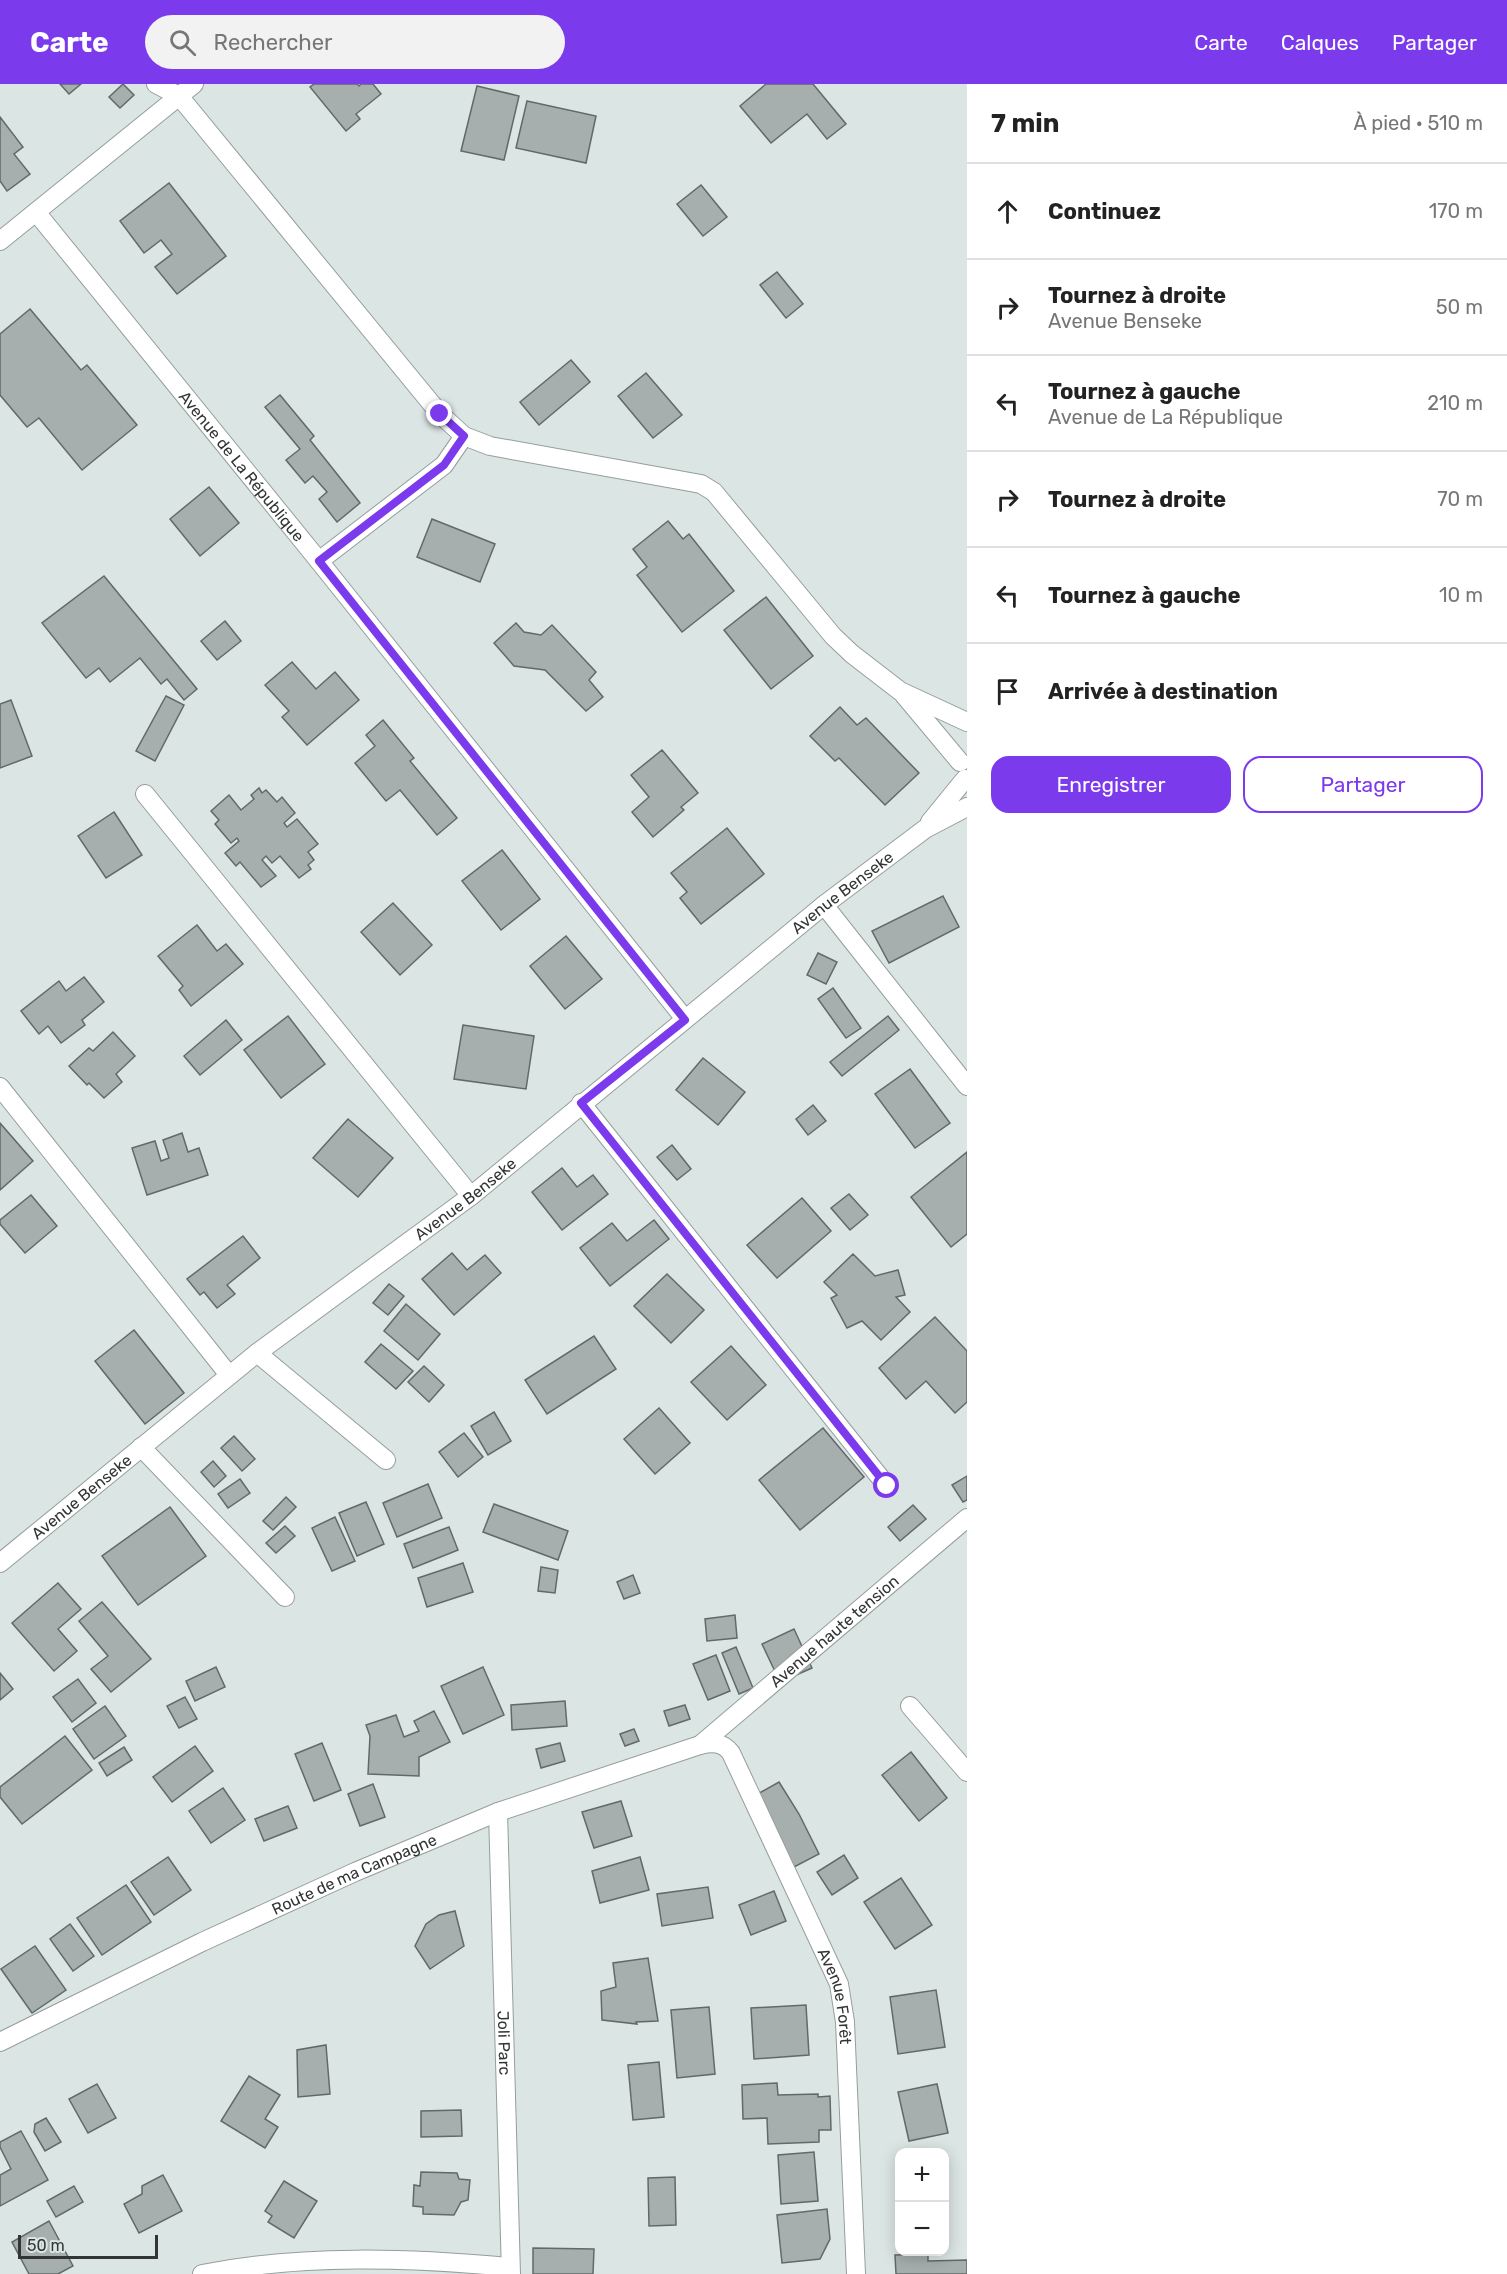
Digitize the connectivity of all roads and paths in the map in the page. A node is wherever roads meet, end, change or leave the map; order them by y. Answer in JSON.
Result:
{"nodes":[{"id":1,"x":156,"y":84,"type":"edge"},
{"id":2,"x":194,"y":84,"type":"edge"},
{"id":3,"x":179,"y":96,"type":"junction"},
{"id":4,"x":36,"y":212,"type":"junction"},
{"id":5,"x":0,"y":241,"type":"edge"},
{"id":6,"x":464,"y":436,"type":"junction"},
{"id":7,"x":319,"y":561,"type":"junction"},
{"id":8,"x":900,"y":691,"type":"junction"},
{"id":9,"x":967,"y":722,"type":"edge"},
{"id":10,"x":967,"y":744,"type":"edge"},
{"id":11,"x":964,"y":774,"type":"edge"},
{"id":12,"x":145,"y":794,"type":"dead end"},
{"id":13,"x":967,"y":807,"type":"edge"},
{"id":14,"x":925,"y":829,"type":"junction"},
{"id":15,"x":824,"y":905,"type":"junction"},
{"id":16,"x":685,"y":1020,"type":"junction"},
{"id":17,"x":967,"y":1086,"type":"edge"},
{"id":18,"x":0,"y":1087,"type":"edge"},
{"id":19,"x":581,"y":1103,"type":"junction"},
{"id":20,"x":471,"y":1196,"type":"junction"},
{"id":21,"x":257,"y":1353,"type":"junction"},
{"id":22,"x":229,"y":1375,"type":"junction"},
{"id":23,"x":141,"y":1447,"type":"junction"},
{"id":24,"x":386,"y":1460,"type":"dead end"},
{"id":25,"x":887,"y":1486,"type":"dead end"},
{"id":26,"x":967,"y":1518,"type":"edge"},
{"id":27,"x":1,"y":1560,"type":"edge"},
{"id":28,"x":285,"y":1597,"type":"dead end"},
{"id":29,"x":910,"y":1706,"type":"dead end"},
{"id":30,"x":700,"y":1744,"type":"junction"},
{"id":31,"x":721,"y":1744,"type":"joint"},
{"id":32,"x":967,"y":1772,"type":"edge"},
{"id":33,"x":498,"y":1812,"type":"junction"},
{"id":34,"x":0,"y":2042,"type":"edge"},
{"id":35,"x":511,"y":2271,"type":"edge"},
{"id":36,"x":202,"y":2274,"type":"edge"},
{"id":37,"x":856,"y":2274,"type":"edge"}],
"edges":[{"from":1,"to":3,"type":"street"},
{"from":2,"to":3,"type":"street"},
{"from":3,"to":4,"type":"street"},
{"from":3,"to":6,"type":"street"},
{"from":4,"to":5,"type":"street"},
{"from":4,"to":7,"type":"street","name":"Avenue de La République"},
{"from":6,"to":7,"type":"street"},
{"from":6,"to":8,"type":"street"},
{"from":7,"to":16,"type":"street","name":"Avenue de La République"},
{"from":8,"to":9,"type":"street"},
{"from":8,"to":11,"type":"street"},
{"from":10,"to":11,"type":"street"},
{"from":11,"to":14,"type":"street"},
{"from":12,"to":20,"type":"street"},
{"from":13,"to":14,"type":"street"},
{"from":14,"to":15,"type":"street","name":"Avenue Benseke"},
{"from":15,"to":16,"type":"street","name":"Avenue Benseke"},
{"from":15,"to":17,"type":"street"},
{"from":16,"to":19,"type":"street","name":"Avenue Benseke"},
{"from":18,"to":22,"type":"street"},
{"from":19,"to":20,"type":"street","name":"Avenue Benseke"},
{"from":19,"to":25,"type":"street"},
{"from":20,"to":21,"type":"street","name":"Avenue Benseke"},
{"from":21,"to":22,"type":"street","name":"Avenue Benseke"},
{"from":21,"to":24,"type":"street"},
{"from":22,"to":23,"type":"street","name":"Avenue Benseke"},
{"from":23,"to":27,"type":"street","name":"Avenue Benseke"},
{"from":23,"to":28,"type":"street"},
{"from":26,"to":30,"type":"street","name":"Avenue haute tension"},
{"from":29,"to":32,"type":"street"},
{"from":30,"to":31,"type":"street","name":"Route de ma Campagne"},
{"from":30,"to":33,"type":"street","name":"Route de ma Campagne"},
{"from":31,"to":37,"type":"street","name":"Avenue Forêt"},
{"from":33,"to":34,"type":"street","name":"Route de ma Campagne"},
{"from":33,"to":35,"type":"street","name":"Joli Parc"},
{"from":35,"to":36,"type":"street"}]}
